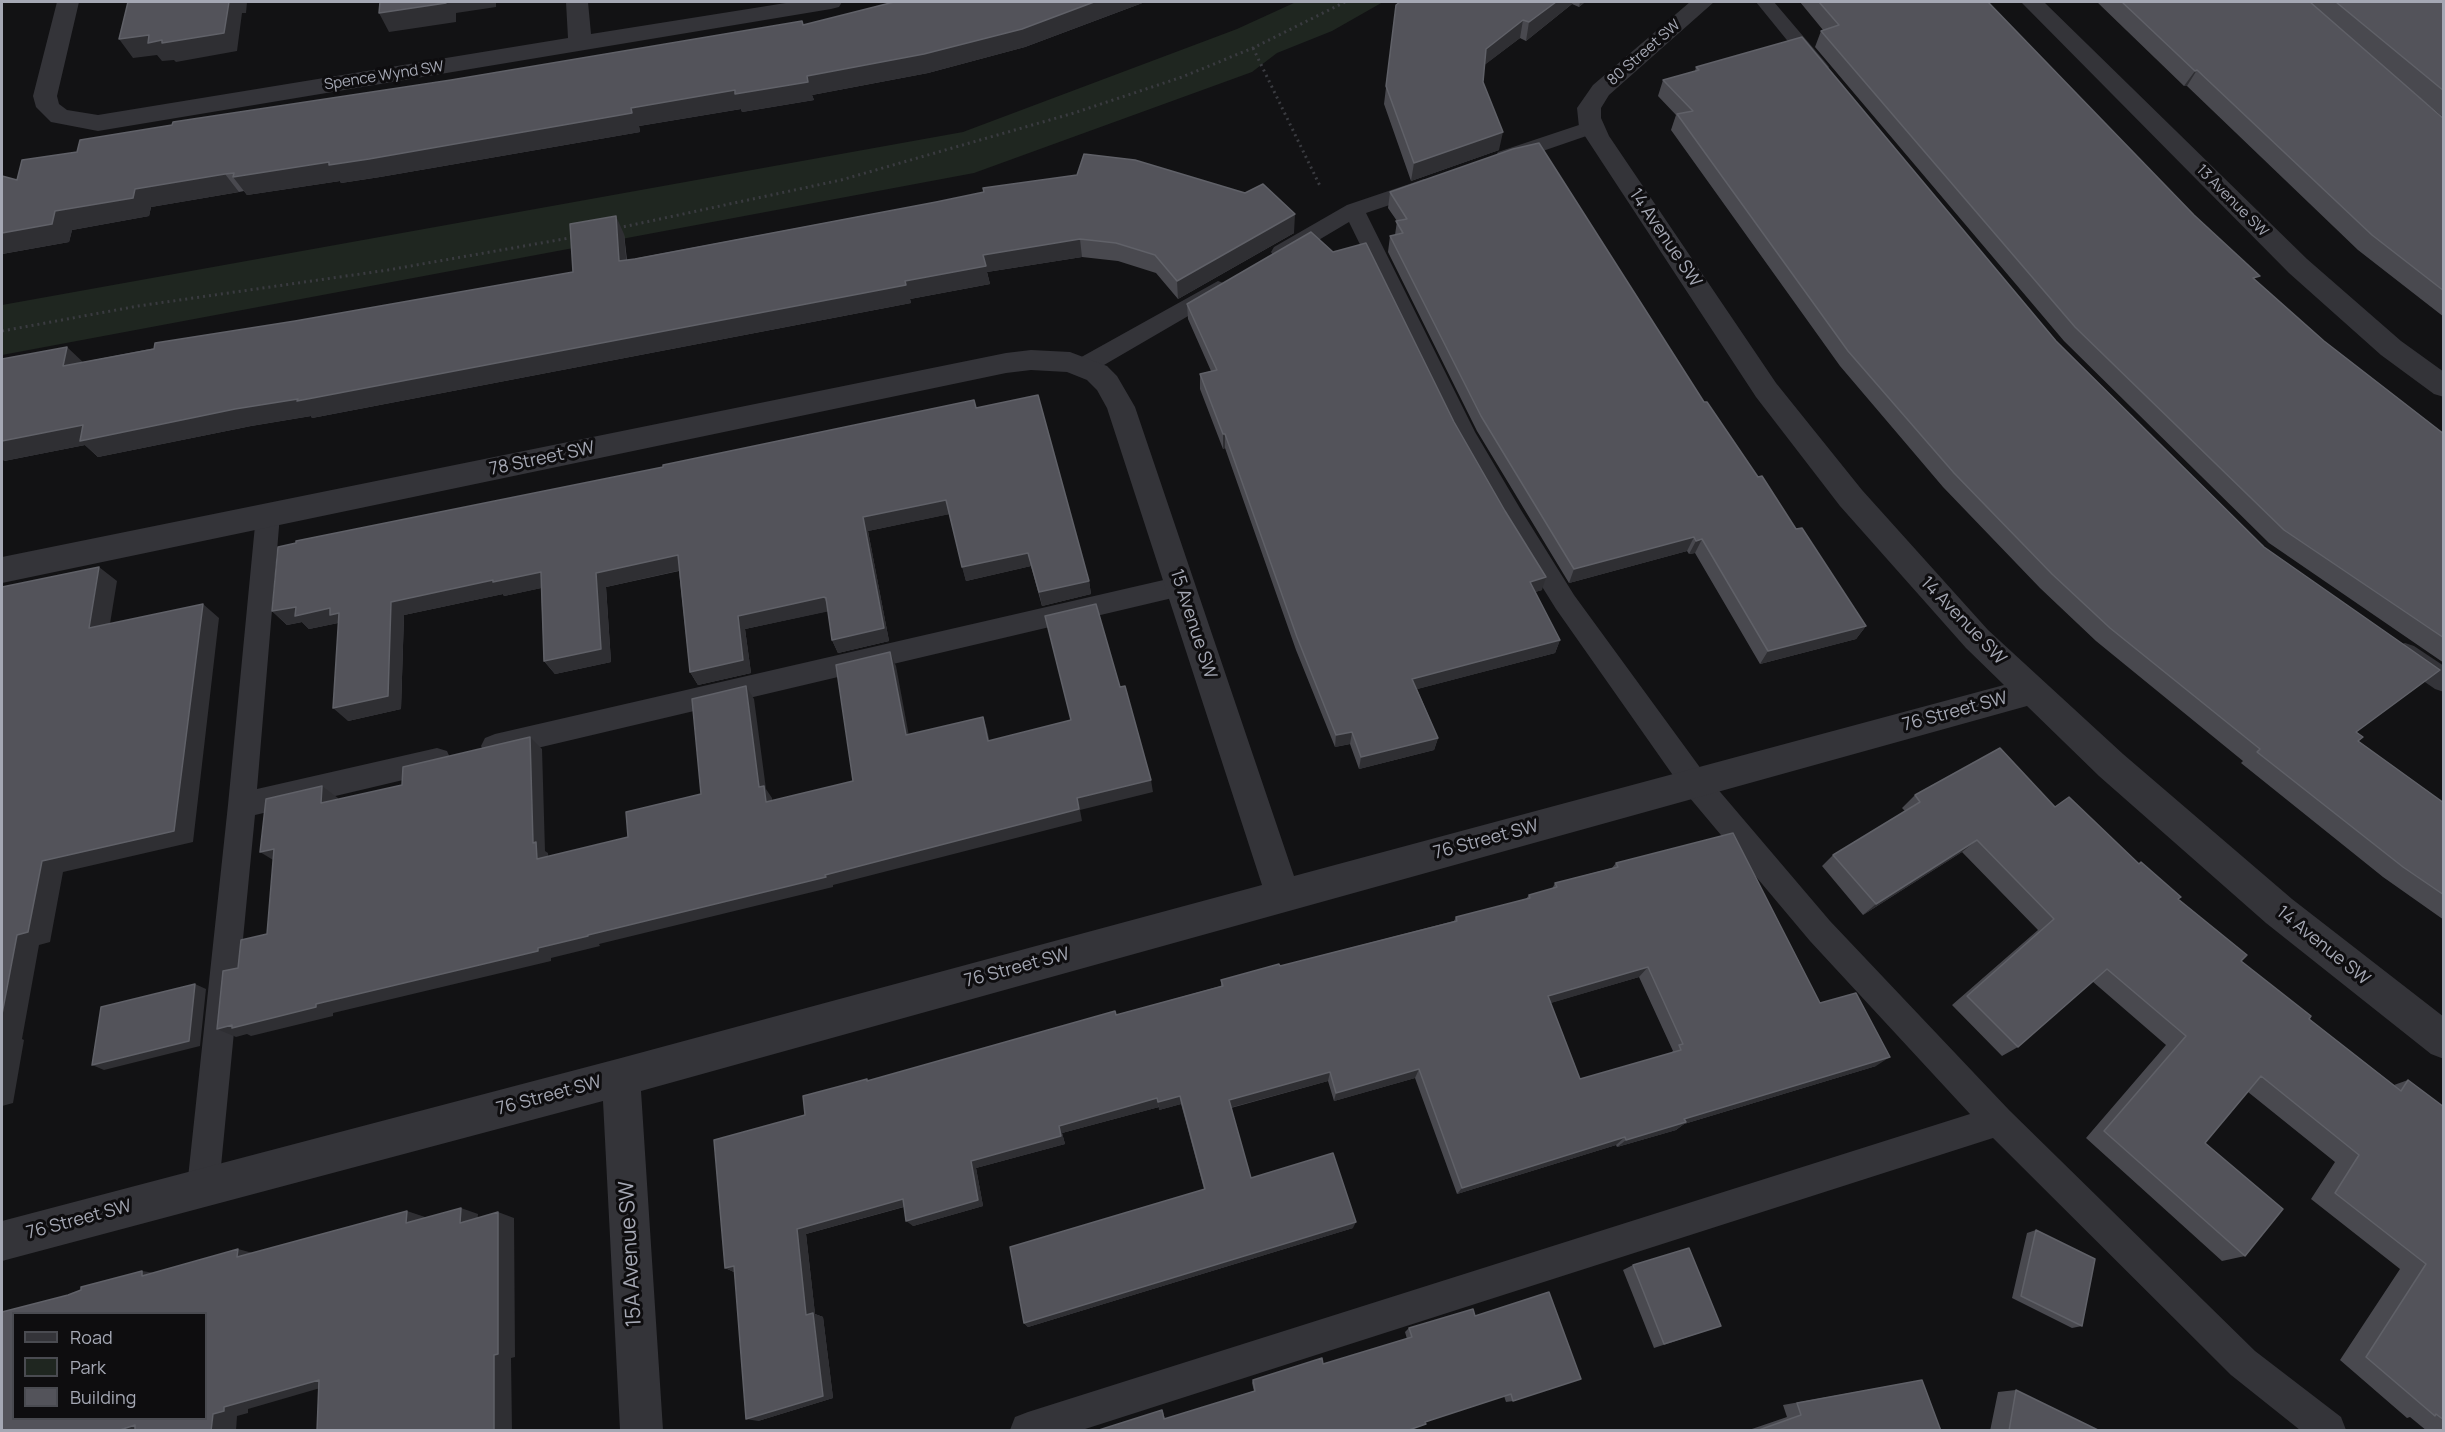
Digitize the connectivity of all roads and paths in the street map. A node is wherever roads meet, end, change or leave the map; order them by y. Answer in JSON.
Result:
{"nodes":[{"id":1,"x":68,"y":2,"type":"edge"},
{"id":2,"x":577,"y":2,"type":"edge"},
{"id":3,"x":831,"y":2,"type":"edge"},
{"id":4,"x":1345,"y":2,"type":"edge"},
{"id":5,"x":1703,"y":2,"type":"edge"},
{"id":6,"x":1765,"y":2,"type":"edge"},
{"id":7,"x":2032,"y":2,"type":"edge"},
{"id":8,"x":580,"y":43,"type":"junction"},
{"id":9,"x":1253,"y":48,"type":"junction"},
{"id":10,"x":1833,"y":84,"type":"edge"},
{"id":11,"x":1590,"y":117,"type":"junction"},
{"id":12,"x":1489,"y":162,"type":"edge"},
{"id":13,"x":1444,"y":178,"type":"edge"},
{"id":14,"x":1345,"y":215,"type":"junction"},
{"id":15,"x":614,"y":229,"type":"edge"},
{"id":16,"x":579,"y":236,"type":"edge"},
{"id":17,"x":1266,"y":261,"type":"edge"},
{"id":18,"x":1236,"y":278,"type":"edge"},
{"id":19,"x":2,"y":331,"type":"edge"},
{"id":20,"x":1084,"y":366,"type":"junction"},
{"id":21,"x":2444,"y":387,"type":"edge"},
{"id":22,"x":268,"y":515,"type":"junction"},
{"id":23,"x":2,"y":570,"type":"edge"},
{"id":24,"x":1181,"y":586,"type":"junction"},
{"id":25,"x":2385,"y":640,"type":"edge"},
{"id":26,"x":2444,"y":681,"type":"edge"},
{"id":27,"x":2032,"y":691,"type":"junction"},
{"id":28,"x":1694,"y":782,"type":"junction"},
{"id":29,"x":242,"y":805,"type":"junction"},
{"id":30,"x":1283,"y":896,"type":"junction"},
{"id":31,"x":2444,"y":1041,"type":"edge"},
{"id":32,"x":621,"y":1077,"type":"junction"},
{"id":33,"x":1998,"y":1121,"type":"junction"},
{"id":34,"x":203,"y":1187,"type":"junction"},
{"id":35,"x":2,"y":1241,"type":"edge"},
{"id":36,"x":642,"y":1431,"type":"edge"},
{"id":37,"x":1028,"y":1431,"type":"edge"},
{"id":38,"x":2328,"y":1431,"type":"edge"}],
"edges":[{"from":1,"to":8,"type":"street","name":"Spence Wynd SW"},
{"from":2,"to":8,"type":"street"},
{"from":3,"to":8,"type":"street","name":"Spence Wynd SW"},
{"from":4,"to":9,"type":"path"},
{"from":5,"to":11,"type":"street","name":"80 Street SW"},
{"from":6,"to":10,"type":"lane"},
{"from":7,"to":21,"type":"street","name":"13 Avenue SW"},
{"from":9,"to":14,"type":"path"},
{"from":9,"to":15,"type":"path"},
{"from":11,"to":12,"type":"lane"},
{"from":11,"to":27,"type":"street","name":"14 Avenue SW"},
{"from":13,"to":14,"type":"lane"},
{"from":14,"to":17,"type":"lane"},
{"from":14,"to":28,"type":"lane"},
{"from":16,"to":19,"type":"path"},
{"from":18,"to":20,"type":"lane"},
{"from":20,"to":22,"type":"street","name":"78 Street SW"},
{"from":20,"to":24,"type":"street","name":"15 Avenue SW"},
{"from":22,"to":23,"type":"street","name":"78 Street SW"},
{"from":22,"to":29,"type":"lane"},
{"from":24,"to":29,"type":"lane"},
{"from":24,"to":30,"type":"street","name":"15 Avenue SW"},
{"from":25,"to":26,"type":"lane"},
{"from":27,"to":28,"type":"street","name":"76 Street SW"},
{"from":27,"to":31,"type":"street","name":"14 Avenue SW"},
{"from":28,"to":30,"type":"street","name":"76 Street SW"},
{"from":28,"to":33,"type":"lane"},
{"from":29,"to":34,"type":"lane"},
{"from":30,"to":32,"type":"street","name":"76 Street SW"},
{"from":32,"to":34,"type":"street","name":"76 Street SW"},
{"from":32,"to":36,"type":"street","name":"15A Avenue SW"},
{"from":33,"to":37,"type":"lane"},
{"from":33,"to":38,"type":"lane"},
{"from":34,"to":35,"type":"street","name":"76 Street SW"}]}
